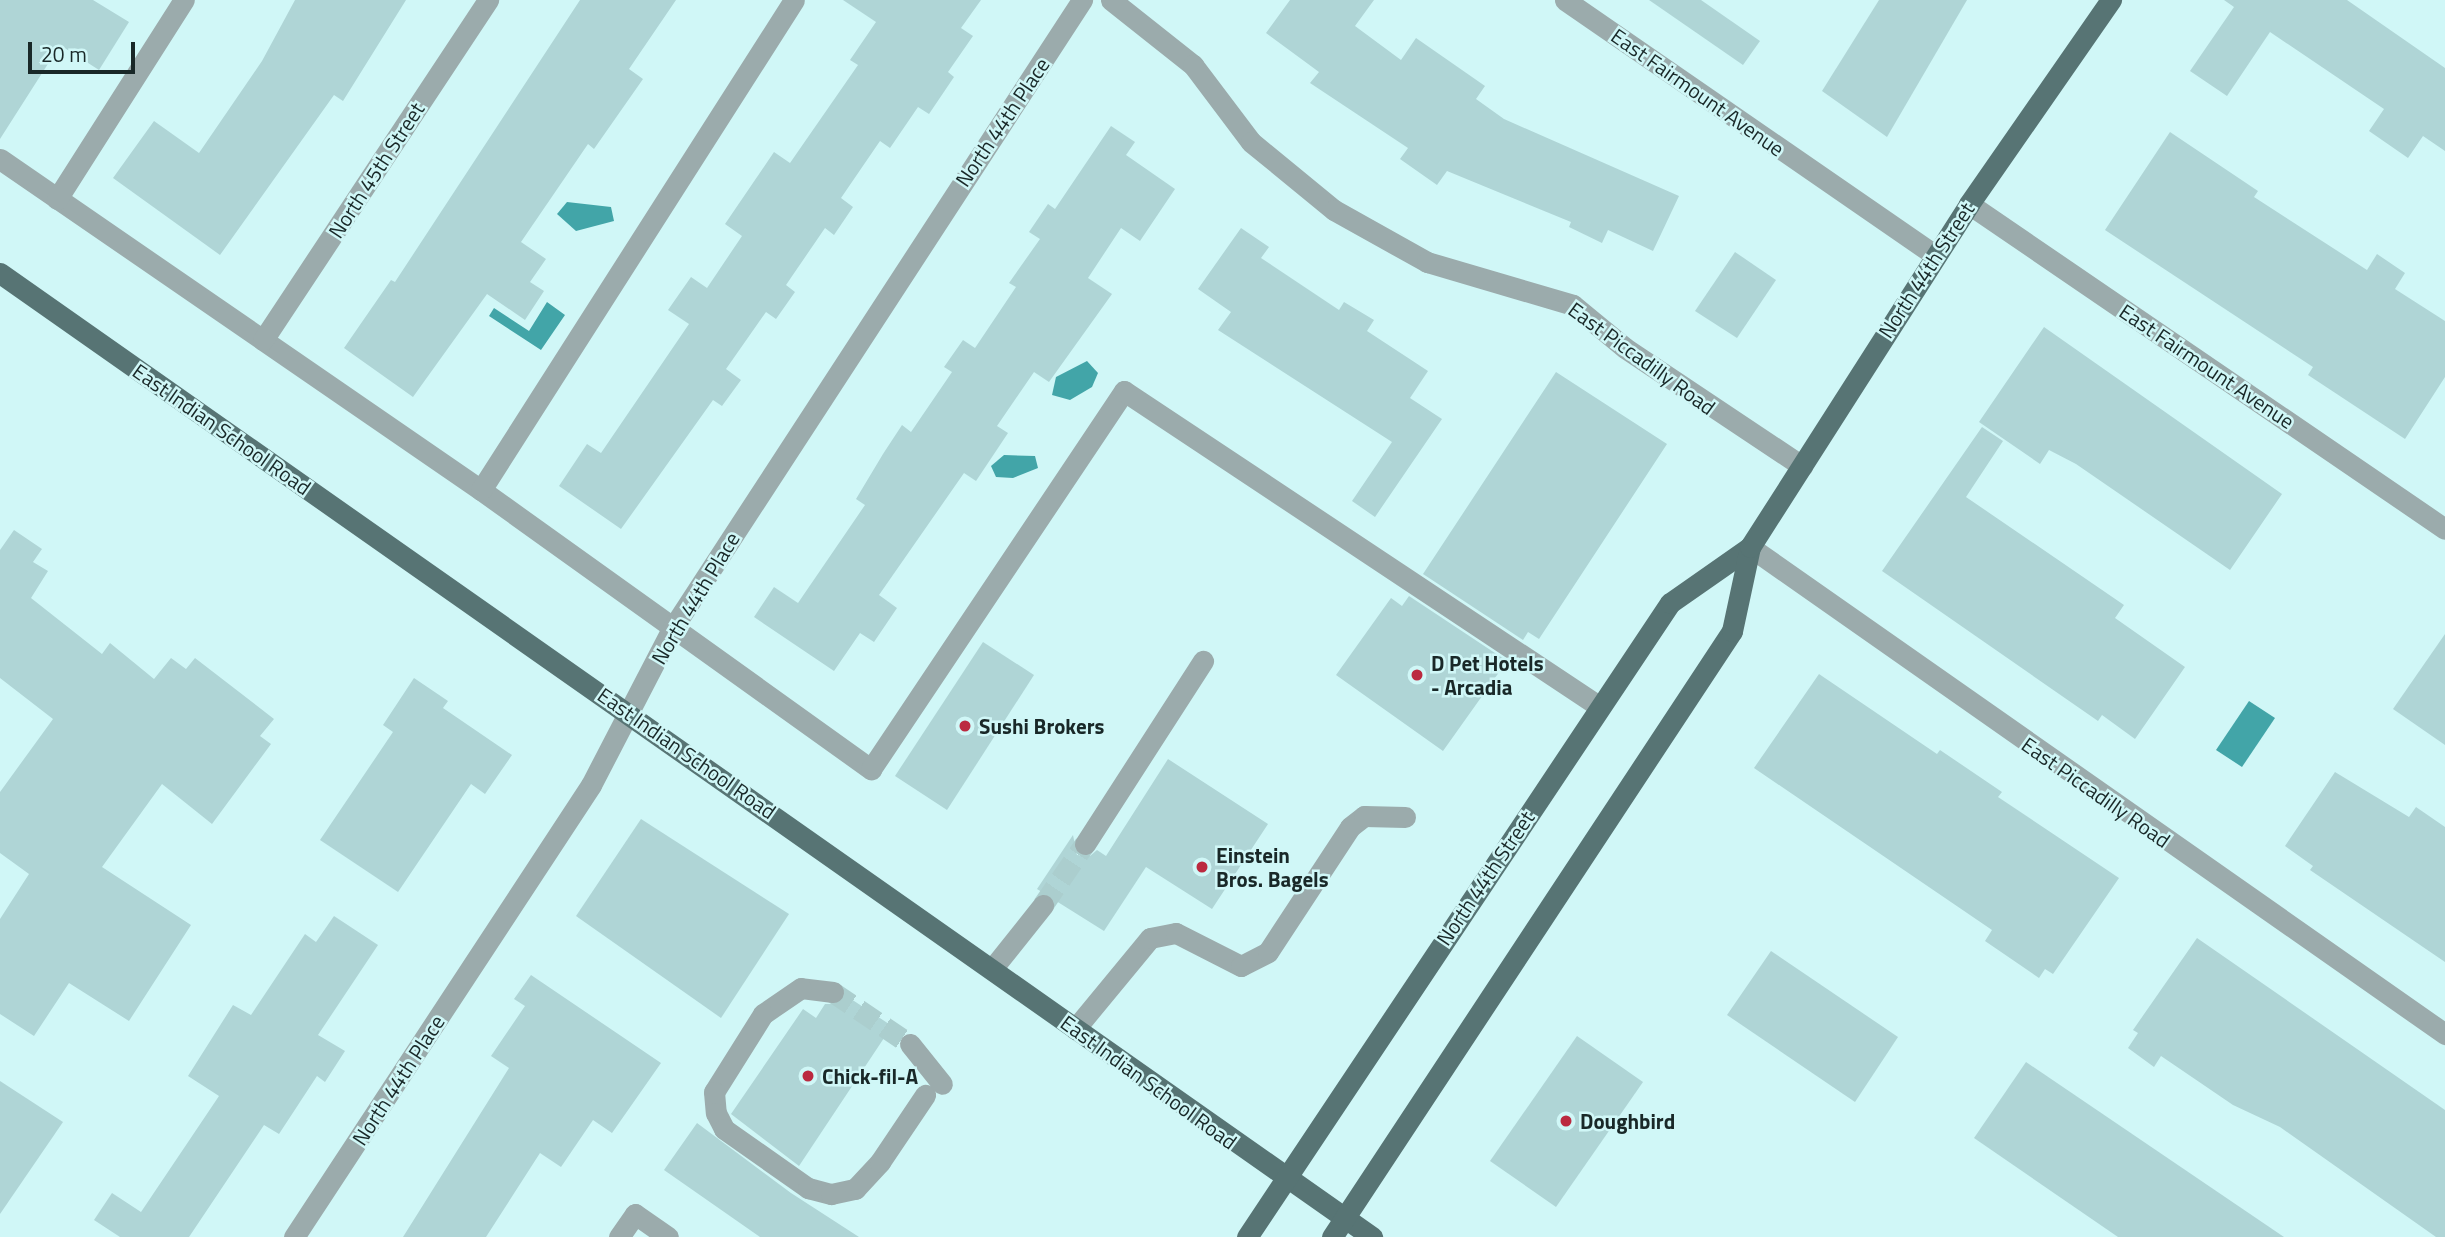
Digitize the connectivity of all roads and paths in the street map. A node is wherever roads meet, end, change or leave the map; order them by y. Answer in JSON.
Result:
{"nodes":[{"id":1,"x":184,"y":0,"type":"edge"},
{"id":2,"x":488,"y":0,"type":"edge"},
{"id":3,"x":794,"y":0,"type":"edge"},
{"id":4,"x":1082,"y":0,"type":"edge"},
{"id":5,"x":1111,"y":0,"type":"edge"},
{"id":6,"x":1566,"y":0,"type":"edge"},
{"id":7,"x":2111,"y":0,"type":"edge"},
{"id":8,"x":0,"y":159,"type":"edge"},
{"id":9,"x":57,"y":199,"type":"junction"},
{"id":10,"x":1969,"y":204,"type":"junction"},
{"id":11,"x":1935,"y":256,"type":"junction"},
{"id":12,"x":0,"y":273,"type":"edge"},
{"id":13,"x":263,"y":340,"type":"junction"},
{"id":14,"x":1802,"y":466,"type":"junction"},
{"id":15,"x":481,"y":491,"type":"junction"},
{"id":16,"x":2445,"y":529,"type":"edge"},
{"id":17,"x":1750,"y":547,"type":"junction"},
{"id":18,"x":672,"y":629,"type":"junction"},
{"id":19,"x":1203,"y":661,"type":"dead end"},
{"id":20,"x":1600,"y":707,"type":"junction"},
{"id":21,"x":629,"y":714,"type":"junction"},
{"id":22,"x":1405,"y":817,"type":"dead end"},
{"id":23,"x":1086,"y":844,"type":"tunnel mouth"},
{"id":24,"x":1043,"y":905,"type":"tunnel mouth"},
{"id":25,"x":992,"y":969,"type":"junction"},
{"id":26,"x":833,"y":992,"type":"tunnel mouth"},
{"id":27,"x":1075,"y":1029,"type":"junction"},
{"id":28,"x":2445,"y":1034,"type":"edge"},
{"id":29,"x":910,"y":1044,"type":"tunnel mouth"},
{"id":30,"x":1285,"y":1178,"type":"junction"},
{"id":31,"x":1345,"y":1219,"type":"junction"},
{"id":32,"x":295,"y":1237,"type":"edge"},
{"id":33,"x":619,"y":1237,"type":"edge"},
{"id":34,"x":668,"y":1237,"type":"edge"},
{"id":35,"x":1247,"y":1237,"type":"edge"},
{"id":36,"x":1332,"y":1237,"type":"edge"},
{"id":37,"x":1371,"y":1237,"type":"edge"}],
"edges":[{"from":1,"to":9,"type":"street"},
{"from":2,"to":13,"type":"street","name":"North 45th Street"},
{"from":3,"to":15,"type":"street"},
{"from":4,"to":18,"type":"street","name":"North 44th Place"},
{"from":5,"to":14,"type":"street","name":"East Piccadilly Road"},
{"from":6,"to":11,"type":"street","name":"East Fairmount Avenue"},
{"from":7,"to":10,"type":"main road","name":"North 44th Street"},
{"from":8,"to":9,"type":"street"},
{"from":9,"to":13,"type":"street"},
{"from":10,"to":11,"type":"main road","name":"North 44th Street"},
{"from":10,"to":16,"type":"street","name":"East Fairmount Avenue"},
{"from":11,"to":14,"type":"main road","name":"North 44th Street"},
{"from":12,"to":21,"type":"main road","name":"East Indian School Road"},
{"from":13,"to":15,"type":"street"},
{"from":14,"to":17,"type":"main road","name":"North 44th Street"},
{"from":15,"to":18,"type":"street"},
{"from":17,"to":20,"type":"main road","name":"North 44th Street"},
{"from":17,"to":28,"type":"street","name":"East Piccadilly Road"},
{"from":17,"to":31,"type":"main road","name":"North 44th Street"},
{"from":18,"to":20,"type":"street"},
{"from":18,"to":21,"type":"street","name":"North 44th Place"},
{"from":19,"to":23,"type":"street"},
{"from":20,"to":30,"type":"main road","name":"North 44th Street"},
{"from":21,"to":25,"type":"main road","name":"East Indian School Road"},
{"from":21,"to":32,"type":"street","name":"North 44th Place"},
{"from":22,"to":27,"type":"street"},
{"from":24,"to":25,"type":"street"},
{"from":25,"to":27,"type":"main road","name":"East Indian School Road"},
{"from":26,"to":29,"type":"street"},
{"from":27,"to":30,"type":"main road","name":"East Indian School Road"},
{"from":30,"to":31,"type":"main road","name":"East Indian School Road"},
{"from":30,"to":35,"type":"main road","name":"North 44th Street"},
{"from":31,"to":36,"type":"main road","name":"North 44th Street"},
{"from":31,"to":37,"type":"main road","name":"East Indian School Road"},
{"from":33,"to":34,"type":"street"}]}
